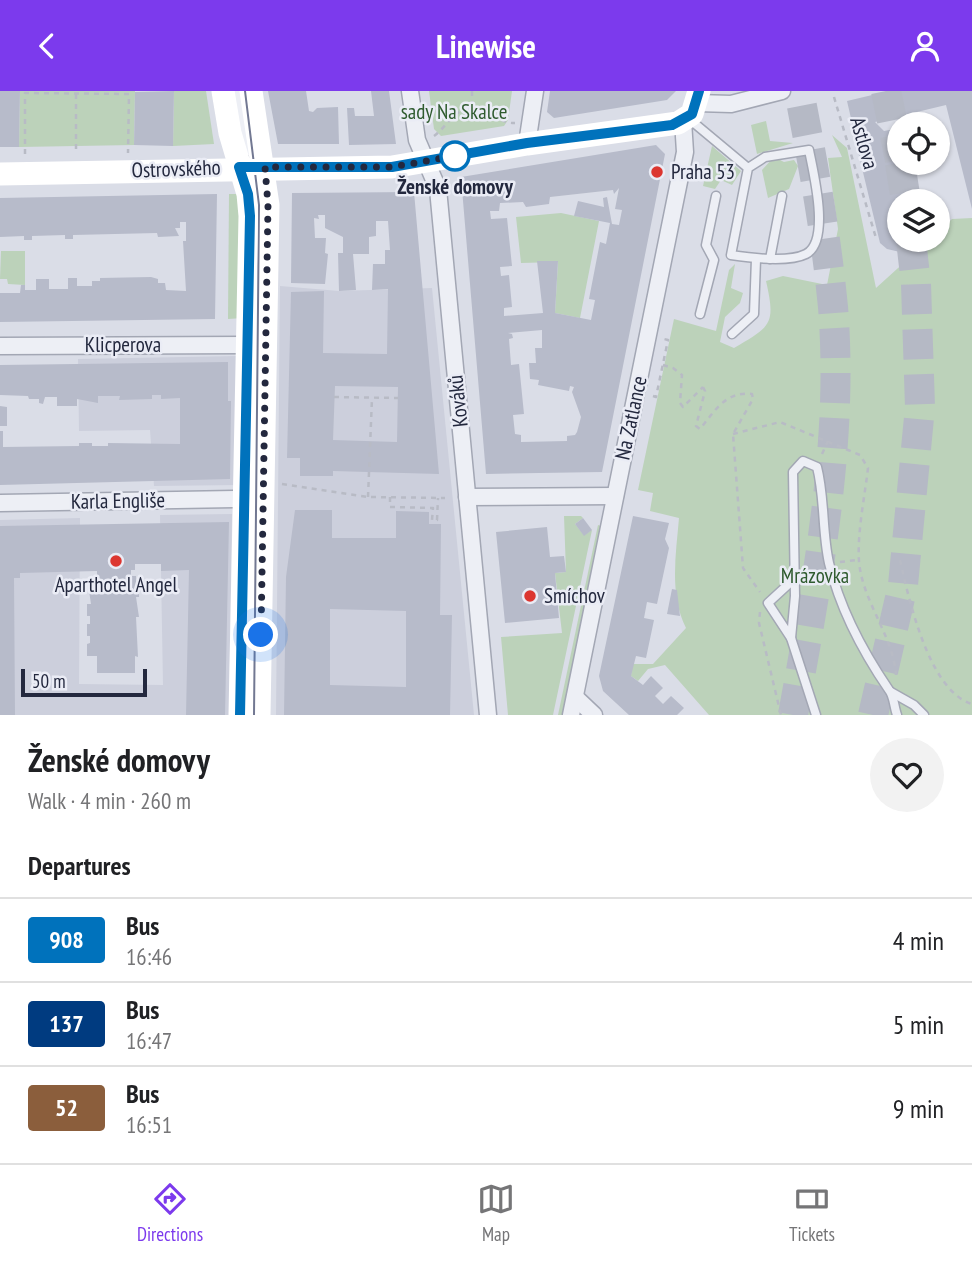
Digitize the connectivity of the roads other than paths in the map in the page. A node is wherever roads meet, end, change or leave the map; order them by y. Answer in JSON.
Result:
{"nodes":[{"id":1,"x":223,"y":91,"type":"edge"},
{"id":2,"x":237,"y":91,"type":"edge"},
{"id":3,"x":251,"y":91,"type":"edge"},
{"id":4,"x":410,"y":91,"type":"edge"},
{"id":5,"x":535,"y":91,"type":"edge"},
{"id":6,"x":782,"y":91,"type":"edge"},
{"id":7,"x":692,"y":108,"type":"edge"},
{"id":8,"x":527,"y":143,"type":"junction"},
{"id":9,"x":425,"y":162,"type":"junction"},
{"id":10,"x":250,"y":167,"type":"junction"},
{"id":11,"x":748,"y":169,"type":"junction"},
{"id":12,"x":0,"y":174,"type":"edge"},
{"id":13,"x":716,"y":196,"type":"dead end"},
{"id":14,"x":782,"y":196,"type":"dead end"},
{"id":15,"x":731,"y":255,"type":"junction"},
{"id":16,"x":757,"y":259,"type":"junction"},
{"id":17,"x":770,"y":259,"type":"junction"},
{"id":18,"x":714,"y":260,"type":"junction"},
{"id":19,"x":700,"y":314,"type":"dead end"},
{"id":20,"x":733,"y":334,"type":"dead end"},
{"id":21,"x":247,"y":345,"type":"junction"},
{"id":22,"x":0,"y":346,"type":"edge"},
{"id":23,"x":615,"y":496,"type":"junction"},
{"id":24,"x":467,"y":497,"type":"junction"},
{"id":25,"x":235,"y":499,"type":"dead end"},
{"id":26,"x":0,"y":503,"type":"edge"},
{"id":27,"x":793,"y":580,"type":"junction"},
{"id":28,"x":792,"y":638,"type":"junction"},
{"id":29,"x":891,"y":692,"type":"junction"},
{"id":30,"x":575,"y":697,"type":"junction"},
{"id":31,"x":240,"y":715,"type":"edge"},
{"id":32,"x":259,"y":715,"type":"edge"},
{"id":33,"x":488,"y":715,"type":"edge"},
{"id":34,"x":571,"y":715,"type":"edge"},
{"id":35,"x":594,"y":715,"type":"edge"},
{"id":36,"x":816,"y":715,"type":"edge"},
{"id":37,"x":897,"y":715,"type":"edge"},
{"id":38,"x":924,"y":715,"type":"edge"}],
"edges":[{"from":1,"to":10,"type":"main road"},
{"from":2,"to":10,"type":"lane"},
{"from":3,"to":10,"type":"main road"},
{"from":4,"to":9,"type":"street","name":"Kováků"},
{"from":5,"to":8,"type":"street"},
{"from":6,"to":7,"type":"street","name":"Ostrovského"},
{"from":7,"to":8,"type":"main road","name":"Ostrovského"},
{"from":7,"to":11,"type":"lane"},
{"from":7,"to":23,"type":"street","name":"Na Zatlance"},
{"from":8,"to":9,"type":"main road","name":"Ostrovského"},
{"from":9,"to":10,"type":"main road","name":"Ostrovského"},
{"from":9,"to":24,"type":"street","name":"Kováků"},
{"from":10,"to":12,"type":"main road","name":"Ostrovského"},
{"from":10,"to":21,"type":"main road"},
{"from":10,"to":32,"type":"main road"},
{"from":11,"to":15,"type":"lane"},
{"from":11,"to":17,"type":"lane"},
{"from":13,"to":18,"type":"lane"},
{"from":14,"to":17,"type":"lane"},
{"from":15,"to":16,"type":"lane"},
{"from":15,"to":18,"type":"lane"},
{"from":16,"to":17,"type":"lane"},
{"from":16,"to":20,"type":"lane"},
{"from":18,"to":19,"type":"lane"},
{"from":21,"to":22,"type":"street","name":"Klicperova"},
{"from":21,"to":31,"type":"main road"},
{"from":23,"to":24,"type":"street"},
{"from":23,"to":30,"type":"street","name":"Na Zatlance"},
{"from":24,"to":33,"type":"street","name":"Kováků"},
{"from":25,"to":26,"type":"street","name":"Karla Engliše"},
{"from":27,"to":28,"type":"lane"},
{"from":27,"to":28,"type":"lane"},
{"from":27,"to":29,"type":"lane"},
{"from":28,"to":36,"type":"lane"},
{"from":29,"to":37,"type":"lane"},
{"from":29,"to":38,"type":"lane"},
{"from":30,"to":34,"type":"street","name":"Na Zatlance"},
{"from":30,"to":35,"type":"street"}]}
